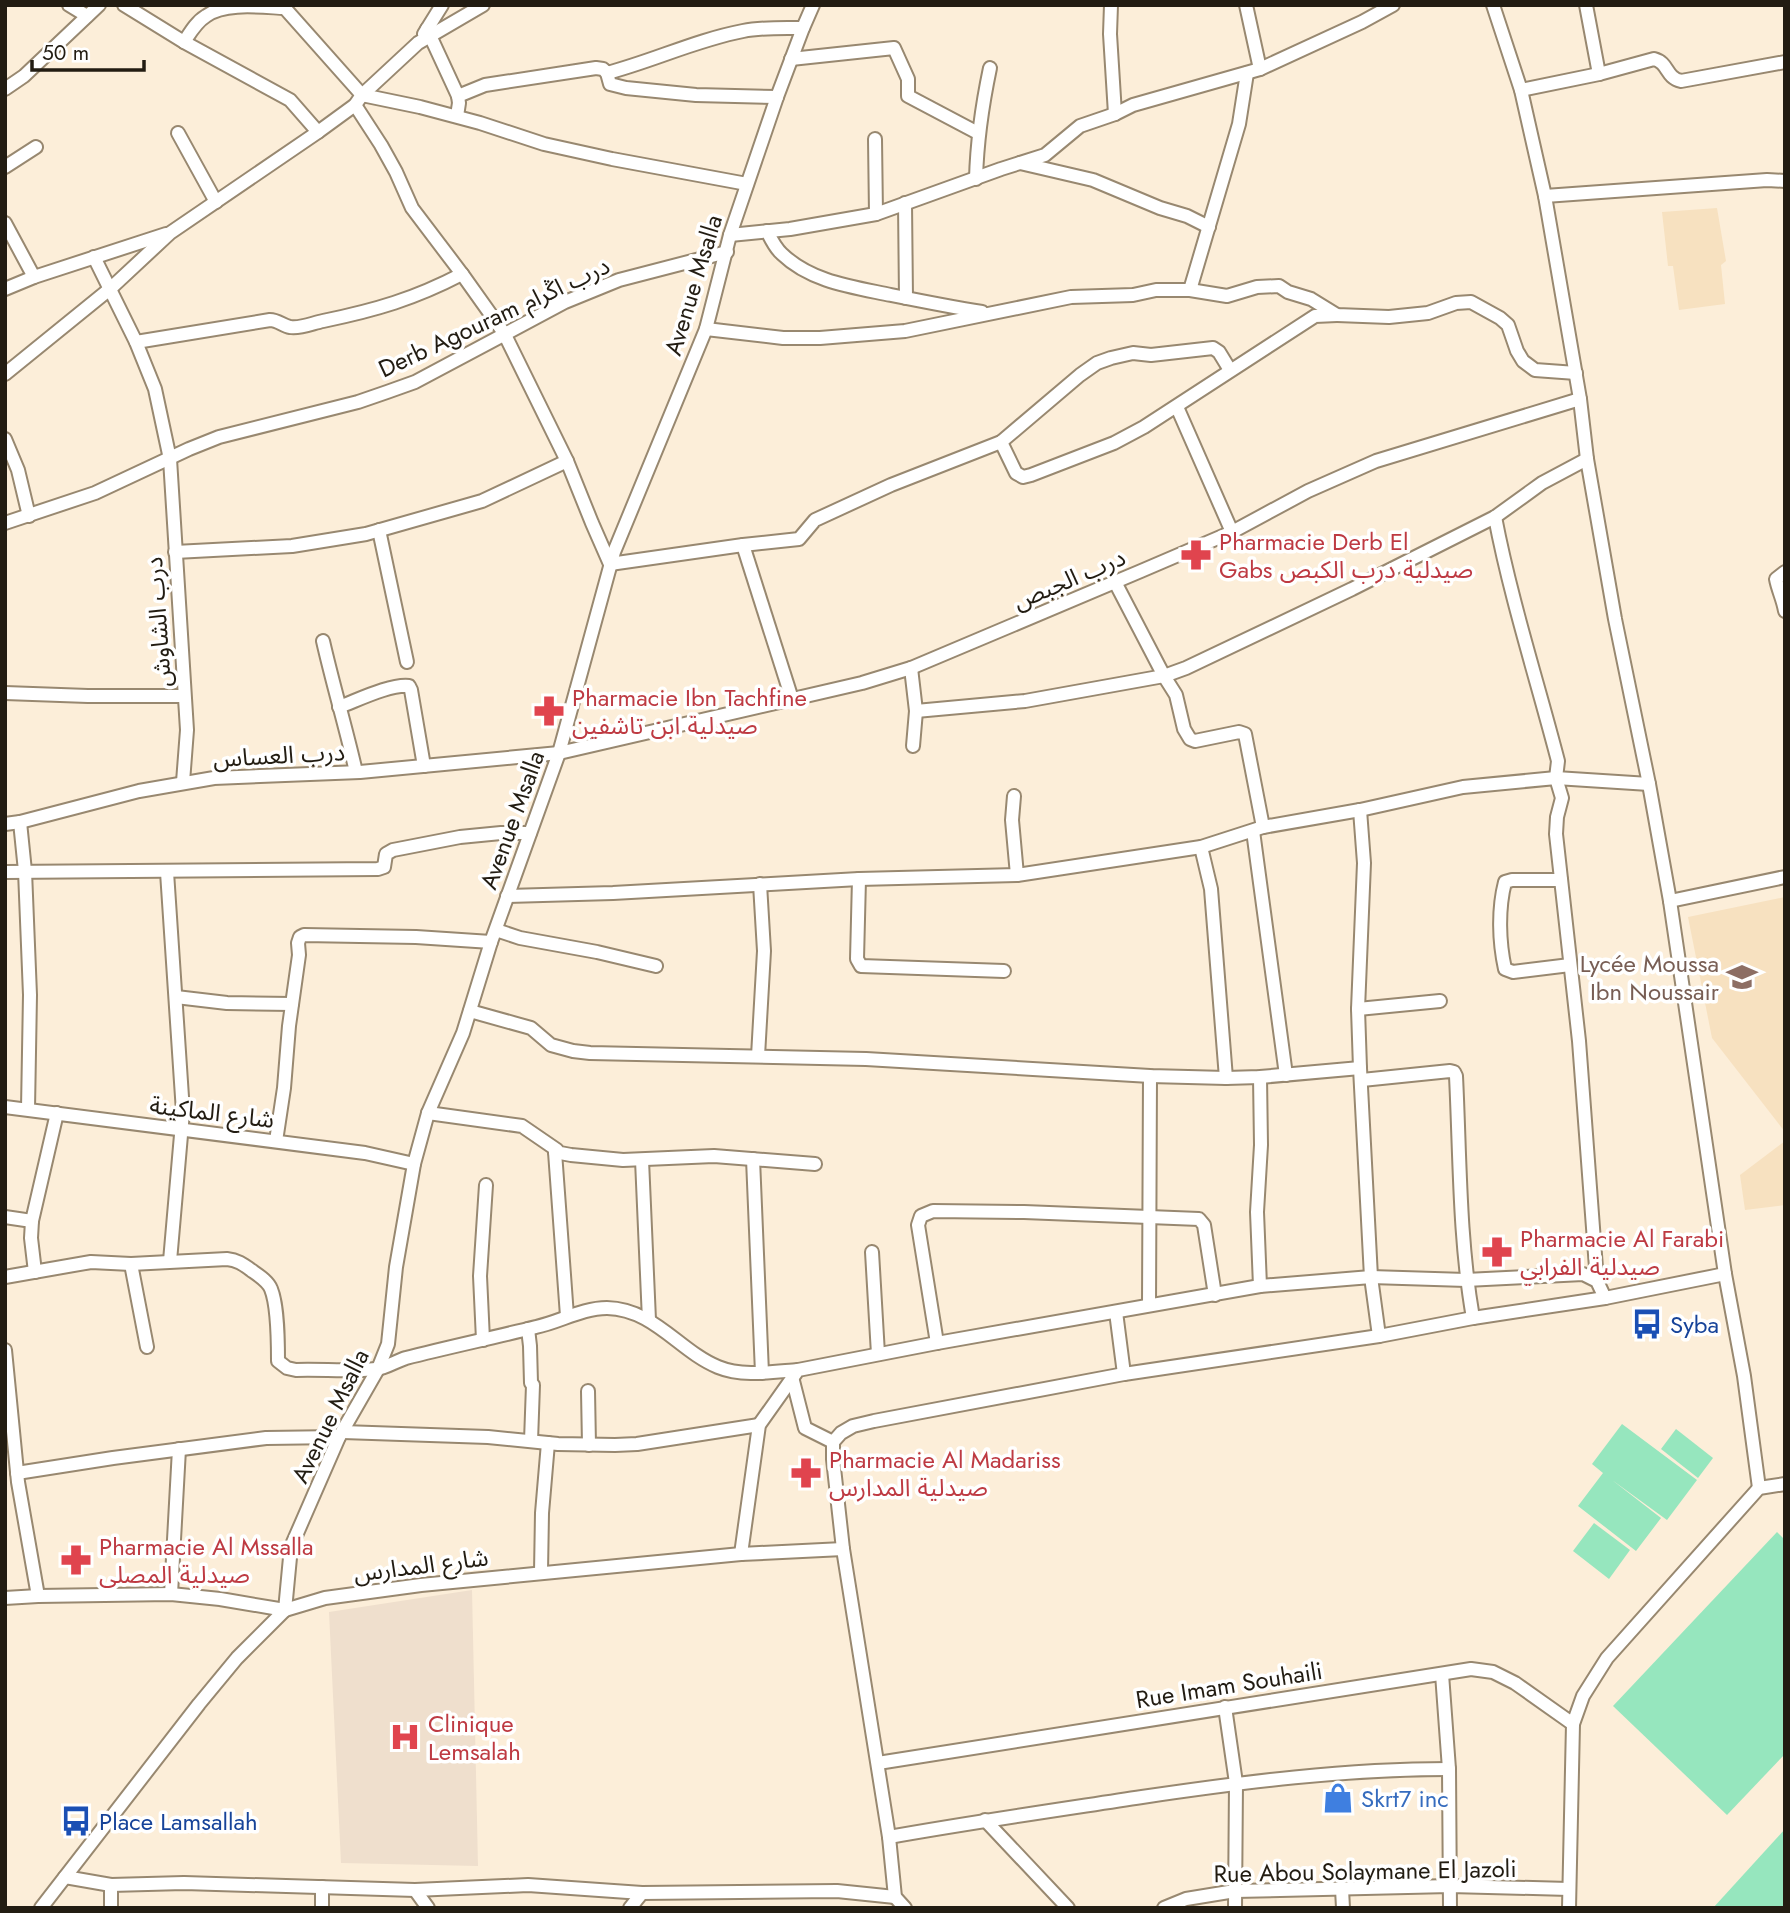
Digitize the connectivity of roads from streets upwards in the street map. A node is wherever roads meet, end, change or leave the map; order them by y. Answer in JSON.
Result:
{"nodes":[{"id":1,"x":69,"y":5,"type":"edge"},
{"id":2,"x":99,"y":5,"type":"edge"},
{"id":3,"x":124,"y":5,"type":"edge"},
{"id":4,"x":442,"y":5,"type":"edge"},
{"id":5,"x":483,"y":5,"type":"edge"},
{"id":6,"x":813,"y":5,"type":"edge"},
{"id":7,"x":1111,"y":5,"type":"edge"},
{"id":8,"x":1246,"y":5,"type":"edge"},
{"id":9,"x":1393,"y":5,"type":"edge"},
{"id":10,"x":1493,"y":5,"type":"edge"},
{"id":11,"x":1586,"y":5,"type":"edge"},
{"id":12,"x":283,"y":7,"type":"edge"},
{"id":13,"x":87,"y":16,"type":"junction"},
{"id":14,"x":803,"y":29,"type":"junction"},
{"id":15,"x":425,"y":36,"type":"junction"},
{"id":16,"x":184,"y":42,"type":"junction"},
{"id":17,"x":791,"y":59,"type":"junction"},
{"id":18,"x":1785,"y":62,"type":"edge"},
{"id":19,"x":990,"y":68,"type":"dead end"},
{"id":20,"x":1253,"y":71,"type":"junction"},
{"id":21,"x":607,"y":73,"type":"junction"},
{"id":22,"x":1599,"y":74,"type":"junction"},
{"id":23,"x":5,"y":89,"type":"edge"},
{"id":24,"x":1521,"y":90,"type":"junction"},
{"id":25,"x":458,"y":96,"type":"junction"},
{"id":26,"x":777,"y":97,"type":"junction"},
{"id":27,"x":358,"y":100,"type":"junction"},
{"id":28,"x":1115,"y":114,"type":"junction"},
{"id":29,"x":457,"y":116,"type":"junction"},
{"id":30,"x":318,"y":132,"type":"junction"},
{"id":31,"x":178,"y":133,"type":"dead end"},
{"id":32,"x":978,"y":133,"type":"junction"},
{"id":33,"x":876,"y":139,"type":"dead end"},
{"id":34,"x":36,"y":147,"type":"dead end"},
{"id":35,"x":1020,"y":163,"type":"junction"},
{"id":36,"x":5,"y":167,"type":"edge"},
{"id":37,"x":976,"y":179,"type":"junction"},
{"id":38,"x":1785,"y":181,"type":"edge"},
{"id":39,"x":747,"y":184,"type":"junction"},
{"id":40,"x":1545,"y":196,"type":"junction"},
{"id":41,"x":216,"y":202,"type":"junction"},
{"id":42,"x":905,"y":203,"type":"junction"},
{"id":43,"x":876,"y":214,"type":"junction"},
{"id":44,"x":5,"y":223,"type":"edge"},
{"id":45,"x":1209,"y":227,"type":"junction"},
{"id":46,"x":767,"y":231,"type":"junction"},
{"id":47,"x":170,"y":233,"type":"junction"},
{"id":48,"x":730,"y":235,"type":"junction"},
{"id":49,"x":727,"y":252,"type":"junction"},
{"id":50,"x":94,"y":257,"type":"junction"},
{"id":51,"x":462,"y":274,"type":"junction"},
{"id":52,"x":34,"y":277,"type":"junction"},
{"id":53,"x":111,"y":288,"type":"junction"},
{"id":54,"x":5,"y":289,"type":"edge"},
{"id":55,"x":1190,"y":290,"type":"junction"},
{"id":56,"x":906,"y":298,"type":"junction"},
{"id":57,"x":989,"y":313,"type":"junction"},
{"id":58,"x":1338,"y":315,"type":"junction"},
{"id":59,"x":706,"y":329,"type":"junction"},
{"id":60,"x":504,"y":333,"type":"junction"},
{"id":61,"x":136,"y":342,"type":"junction"},
{"id":62,"x":1230,"y":370,"type":"junction"},
{"id":63,"x":1576,"y":373,"type":"junction"},
{"id":64,"x":5,"y":374,"type":"edge"},
{"id":65,"x":1580,"y":398,"type":"junction"},
{"id":66,"x":1177,"y":407,"type":"junction"},
{"id":67,"x":5,"y":439,"type":"edge"},
{"id":68,"x":1000,"y":442,"type":"junction"},
{"id":69,"x":170,"y":458,"type":"junction"},
{"id":70,"x":1587,"y":459,"type":"junction"},
{"id":71,"x":567,"y":461,"type":"junction"},
{"id":72,"x":29,"y":516,"type":"junction"},
{"id":73,"x":1495,"y":517,"type":"junction"},
{"id":74,"x":5,"y":523,"type":"edge"},
{"id":75,"x":379,"y":530,"type":"junction"},
{"id":76,"x":1232,"y":532,"type":"junction"},
{"id":77,"x":743,"y":545,"type":"junction"},
{"id":78,"x":174,"y":552,"type":"junction"},
{"id":79,"x":610,"y":564,"type":"junction"},
{"id":80,"x":1785,"y":572,"type":"edge"},
{"id":81,"x":1115,"y":582,"type":"junction"},
{"id":82,"x":1785,"y":611,"type":"edge"},
{"id":83,"x":323,"y":640,"type":"dead end"},
{"id":84,"x":407,"y":662,"type":"dead end"},
{"id":85,"x":911,"y":668,"type":"junction"},
{"id":86,"x":1164,"y":676,"type":"junction"},
{"id":87,"x":5,"y":693,"type":"edge"},
{"id":88,"x":184,"y":696,"type":"junction"},
{"id":89,"x":792,"y":699,"type":"junction"},
{"id":90,"x":339,"y":707,"type":"junction"},
{"id":91,"x":916,"y":710,"type":"junction"},
{"id":92,"x":913,"y":746,"type":"dead end"},
{"id":93,"x":559,"y":752,"type":"junction"},
{"id":94,"x":424,"y":766,"type":"junction"},
{"id":95,"x":356,"y":772,"type":"junction"},
{"id":96,"x":1556,"y":778,"type":"junction"},
{"id":97,"x":183,"y":782,"type":"junction"},
{"id":98,"x":1649,"y":784,"type":"junction"},
{"id":99,"x":1014,"y":796,"type":"dead end"},
{"id":100,"x":1360,"y":810,"type":"junction"},
{"id":101,"x":20,"y":822,"type":"junction"},
{"id":102,"x":5,"y":824,"type":"edge"},
{"id":103,"x":1258,"y":829,"type":"junction"},
{"id":104,"x":530,"y":833,"type":"junction"},
{"id":105,"x":1202,"y":847,"type":"junction"},
{"id":106,"x":25,"y":871,"type":"junction"},
{"id":107,"x":5,"y":872,"type":"edge"},
{"id":108,"x":167,"y":872,"type":"junction"},
{"id":109,"x":1017,"y":875,"type":"junction"},
{"id":110,"x":1785,"y":877,"type":"edge"},
{"id":111,"x":859,"y":878,"type":"junction"},
{"id":112,"x":1561,"y":880,"type":"junction"},
{"id":113,"x":760,"y":884,"type":"junction"},
{"id":114,"x":508,"y":896,"type":"junction"},
{"id":115,"x":1670,"y":901,"type":"junction"},
{"id":116,"x":493,"y":936,"type":"junction"},
{"id":117,"x":1570,"y":965,"type":"junction"},
{"id":118,"x":656,"y":966,"type":"dead end"},
{"id":119,"x":1004,"y":971,"type":"dead end"},
{"id":120,"x":176,"y":997,"type":"junction"},
{"id":121,"x":1440,"y":1001,"type":"dead end"},
{"id":122,"x":292,"y":1004,"type":"junction"},
{"id":123,"x":1358,"y":1009,"type":"junction"},
{"id":124,"x":470,"y":1011,"type":"junction"},
{"id":125,"x":758,"y":1056,"type":"junction"},
{"id":126,"x":1361,"y":1074,"type":"junction"},
{"id":127,"x":1286,"y":1075,"type":"junction"},
{"id":128,"x":1150,"y":1076,"type":"junction"},
{"id":129,"x":1260,"y":1077,"type":"junction"},
{"id":130,"x":1226,"y":1078,"type":"junction"},
{"id":131,"x":5,"y":1107,"type":"edge"},
{"id":132,"x":28,"y":1109,"type":"junction"},
{"id":133,"x":57,"y":1113,"type":"junction"},
{"id":134,"x":428,"y":1113,"type":"junction"},
{"id":135,"x":182,"y":1130,"type":"junction"},
{"id":136,"x":276,"y":1141,"type":"junction"},
{"id":137,"x":555,"y":1152,"type":"junction"},
{"id":138,"x":752,"y":1159,"type":"junction"},
{"id":139,"x":642,"y":1160,"type":"junction"},
{"id":140,"x":414,"y":1164,"type":"junction"},
{"id":141,"x":816,"y":1164,"type":"dead end"},
{"id":142,"x":486,"y":1185,"type":"dead end"},
{"id":143,"x":5,"y":1217,"type":"edge"},
{"id":144,"x":1149,"y":1217,"type":"junction"},
{"id":145,"x":32,"y":1221,"type":"junction"},
{"id":146,"x":872,"y":1251,"type":"dead end"},
{"id":147,"x":170,"y":1261,"type":"junction"},
{"id":148,"x":131,"y":1264,"type":"junction"},
{"id":149,"x":35,"y":1272,"type":"junction"},
{"id":150,"x":1726,"y":1274,"type":"junction"},
{"id":151,"x":5,"y":1277,"type":"edge"},
{"id":152,"x":1371,"y":1277,"type":"junction"},
{"id":153,"x":1466,"y":1280,"type":"junction"},
{"id":154,"x":1597,"y":1281,"type":"junction"},
{"id":155,"x":1260,"y":1286,"type":"junction"},
{"id":156,"x":1215,"y":1295,"type":"junction"},
{"id":157,"x":1605,"y":1298,"type":"junction"},
{"id":158,"x":1149,"y":1305,"type":"junction"},
{"id":159,"x":1116,"y":1312,"type":"junction"},
{"id":160,"x":567,"y":1316,"type":"junction"},
{"id":161,"x":1473,"y":1318,"type":"junction"},
{"id":162,"x":649,"y":1320,"type":"junction"},
{"id":163,"x":528,"y":1329,"type":"junction"},
{"id":164,"x":1379,"y":1336,"type":"junction"},
{"id":165,"x":483,"y":1340,"type":"junction"},
{"id":166,"x":937,"y":1343,"type":"junction"},
{"id":167,"x":147,"y":1347,"type":"dead end"},
{"id":168,"x":5,"y":1350,"type":"edge"},
{"id":169,"x":878,"y":1354,"type":"junction"},
{"id":170,"x":378,"y":1369,"type":"junction"},
{"id":171,"x":762,"y":1373,"type":"junction"},
{"id":172,"x":795,"y":1373,"type":"junction"},
{"id":173,"x":1124,"y":1374,"type":"junction"},
{"id":174,"x":588,"y":1391,"type":"dead end"},
{"id":175,"x":760,"y":1425,"type":"junction"},
{"id":176,"x":341,"y":1434,"type":"junction"},
{"id":177,"x":531,"y":1441,"type":"junction"},
{"id":178,"x":548,"y":1443,"type":"junction"},
{"id":179,"x":833,"y":1443,"type":"junction"},
{"id":180,"x":589,"y":1445,"type":"junction"},
{"id":181,"x":179,"y":1449,"type":"junction"},
{"id":182,"x":13,"y":1479,"type":"edge"},
{"id":183,"x":1785,"y":1484,"type":"edge"},
{"id":184,"x":1759,"y":1489,"type":"junction"},
{"id":185,"x":843,"y":1549,"type":"junction"},
{"id":186,"x":741,"y":1553,"type":"junction"},
{"id":187,"x":541,"y":1572,"type":"junction"},
{"id":188,"x":171,"y":1594,"type":"junction"},
{"id":189,"x":38,"y":1596,"type":"junction"},
{"id":190,"x":5,"y":1598,"type":"edge"},
{"id":191,"x":285,"y":1611,"type":"junction"},
{"id":192,"x":1442,"y":1674,"type":"junction"},
{"id":193,"x":1225,"y":1707,"type":"junction"},
{"id":194,"x":1573,"y":1724,"type":"junction"},
{"id":195,"x":878,"y":1763,"type":"junction"},
{"id":196,"x":1449,"y":1769,"type":"junction"},
{"id":197,"x":1236,"y":1783,"type":"junction"},
{"id":198,"x":985,"y":1820,"type":"junction"},
{"id":199,"x":889,"y":1837,"type":"junction"},
{"id":200,"x":65,"y":1877,"type":"junction"},
{"id":201,"x":111,"y":1885,"type":"junction"},
{"id":202,"x":1450,"y":1886,"type":"junction"},
{"id":203,"x":322,"y":1887,"type":"junction"},
{"id":204,"x":1342,"y":1889,"type":"junction"},
{"id":205,"x":1569,"y":1889,"type":"junction"},
{"id":206,"x":415,"y":1890,"type":"junction"},
{"id":207,"x":1235,"y":1891,"type":"junction"},
{"id":208,"x":642,"y":1893,"type":"junction"},
{"id":209,"x":662,"y":1894,"type":"junction"},
{"id":210,"x":895,"y":1897,"type":"junction"},
{"id":211,"x":41,"y":1908,"type":"edge"},
{"id":212,"x":111,"y":1908,"type":"edge"},
{"id":213,"x":322,"y":1908,"type":"edge"},
{"id":214,"x":428,"y":1908,"type":"edge"},
{"id":215,"x":631,"y":1908,"type":"edge"},
{"id":216,"x":662,"y":1908,"type":"edge"},
{"id":217,"x":905,"y":1908,"type":"edge"},
{"id":218,"x":1068,"y":1908,"type":"edge"},
{"id":219,"x":1164,"y":1908,"type":"edge"},
{"id":220,"x":1235,"y":1908,"type":"edge"},
{"id":221,"x":1343,"y":1908,"type":"edge"},
{"id":222,"x":1450,"y":1908,"type":"edge"},
{"id":223,"x":1569,"y":1908,"type":"edge"}],
"edges":[{"from":1,"to":13,"type":"street"},
{"from":2,"to":13,"type":"street"},
{"from":3,"to":16,"type":"street"},
{"from":4,"to":15,"type":"street"},
{"from":5,"to":15,"type":"street"},
{"from":6,"to":14,"type":"street","name":"Avenue Msalla"},
{"from":7,"to":28,"type":"street"},
{"from":8,"to":20,"type":"street"},
{"from":9,"to":20,"type":"street"},
{"from":10,"to":24,"type":"street"},
{"from":11,"to":22,"type":"street"},
{"from":12,"to":16,"type":"street"},
{"from":12,"to":27,"type":"street"},
{"from":13,"to":23,"type":"street"},
{"from":14,"to":17,"type":"street","name":"Avenue Msalla"},
{"from":14,"to":21,"type":"street"},
{"from":15,"to":25,"type":"street"},
{"from":15,"to":27,"type":"street"},
{"from":16,"to":30,"type":"street"},
{"from":17,"to":26,"type":"street","name":"Avenue Msalla"},
{"from":17,"to":32,"type":"street"},
{"from":18,"to":22,"type":"street"},
{"from":19,"to":32,"type":"street"},
{"from":20,"to":28,"type":"street"},
{"from":20,"to":45,"type":"street"},
{"from":21,"to":25,"type":"street"},
{"from":21,"to":26,"type":"street"},
{"from":22,"to":24,"type":"street"},
{"from":24,"to":40,"type":"street"},
{"from":25,"to":29,"type":"street"},
{"from":26,"to":39,"type":"street","name":"Avenue Msalla"},
{"from":27,"to":29,"type":"street"},
{"from":27,"to":30,"type":"street"},
{"from":27,"to":51,"type":"street"},
{"from":28,"to":35,"type":"street"},
{"from":29,"to":39,"type":"street"},
{"from":30,"to":41,"type":"street"},
{"from":31,"to":41,"type":"street"},
{"from":32,"to":37,"type":"street"},
{"from":33,"to":43,"type":"street"},
{"from":34,"to":36,"type":"street"},
{"from":35,"to":37,"type":"street"},
{"from":35,"to":45,"type":"street"},
{"from":37,"to":42,"type":"street"},
{"from":38,"to":40,"type":"street"},
{"from":39,"to":48,"type":"street","name":"Avenue Msalla"},
{"from":40,"to":63,"type":"street"},
{"from":41,"to":47,"type":"street"},
{"from":42,"to":43,"type":"street"},
{"from":42,"to":56,"type":"street"},
{"from":43,"to":46,"type":"street"},
{"from":44,"to":52,"type":"street"},
{"from":45,"to":55,"type":"street"},
{"from":46,"to":48,"type":"street"},
{"from":46,"to":56,"type":"street"},
{"from":47,"to":50,"type":"street"},
{"from":47,"to":53,"type":"street"},
{"from":48,"to":49,"type":"street","name":"Avenue Msalla"},
{"from":49,"to":59,"type":"street","name":"Avenue Msalla"},
{"from":49,"to":60,"type":"street","name":"Derb Agouram درب اڭرام"},
{"from":50,"to":52,"type":"street"},
{"from":50,"to":53,"type":"street","name":"درب الشاوش"},
{"from":51,"to":60,"type":"street"},
{"from":51,"to":61,"type":"street"},
{"from":52,"to":54,"type":"street"},
{"from":53,"to":61,"type":"street","name":"درب الشاوش"},
{"from":53,"to":64,"type":"street"},
{"from":55,"to":57,"type":"street"},
{"from":55,"to":58,"type":"street"},
{"from":56,"to":57,"type":"street"},
{"from":57,"to":59,"type":"street"},
{"from":58,"to":62,"type":"street"},
{"from":58,"to":63,"type":"street"},
{"from":59,"to":79,"type":"street","name":"Avenue Msalla"},
{"from":60,"to":69,"type":"street","name":"Derb Agouram درب اڭرام"},
{"from":60,"to":71,"type":"street"},
{"from":61,"to":69,"type":"street","name":"درب الشاوش"},
{"from":62,"to":66,"type":"street"},
{"from":62,"to":68,"type":"street"},
{"from":63,"to":65,"type":"street"},
{"from":65,"to":70,"type":"street"},
{"from":65,"to":76,"type":"street","name":"درب الجبص"},
{"from":66,"to":68,"type":"street"},
{"from":66,"to":76,"type":"street"},
{"from":67,"to":72,"type":"street"},
{"from":68,"to":77,"type":"street"},
{"from":69,"to":72,"type":"street","name":"Derb Agouram درب اڭرام"},
{"from":69,"to":78,"type":"street","name":"درب الشاوش"},
{"from":70,"to":73,"type":"street"},
{"from":70,"to":98,"type":"street"},
{"from":71,"to":75,"type":"street"},
{"from":71,"to":79,"type":"street"},
{"from":72,"to":74,"type":"street","name":"Derb Agouram درب اڭرام"},
{"from":73,"to":86,"type":"street"},
{"from":73,"to":96,"type":"street"},
{"from":75,"to":78,"type":"street"},
{"from":75,"to":84,"type":"street"},
{"from":76,"to":81,"type":"street","name":"درب الجبص"},
{"from":77,"to":79,"type":"street"},
{"from":77,"to":89,"type":"street"},
{"from":78,"to":88,"type":"street","name":"درب الشاوش"},
{"from":79,"to":93,"type":"street","name":"Avenue Msalla"},
{"from":80,"to":82,"type":"street"},
{"from":81,"to":85,"type":"street","name":"درب الجبص"},
{"from":81,"to":86,"type":"street"},
{"from":83,"to":90,"type":"street"},
{"from":85,"to":89,"type":"street","name":"درب الجبص"},
{"from":85,"to":91,"type":"street"},
{"from":86,"to":91,"type":"street"},
{"from":86,"to":103,"type":"street"},
{"from":87,"to":88,"type":"street"},
{"from":88,"to":97,"type":"street","name":"درب الشاوش"},
{"from":89,"to":93,"type":"street","name":"درب الجبص"},
{"from":90,"to":94,"type":"street"},
{"from":90,"to":95,"type":"street"},
{"from":91,"to":92,"type":"street"},
{"from":93,"to":94,"type":"street","name":"درب العساس"},
{"from":93,"to":104,"type":"street","name":"Avenue Msalla"},
{"from":94,"to":95,"type":"street","name":"درب العساس"},
{"from":95,"to":97,"type":"street","name":"درب العساس"},
{"from":96,"to":98,"type":"street"},
{"from":96,"to":100,"type":"street"},
{"from":96,"to":112,"type":"street"},
{"from":97,"to":101,"type":"street","name":"درب العساس"},
{"from":98,"to":115,"type":"street"},
{"from":99,"to":109,"type":"street"},
{"from":100,"to":103,"type":"street"},
{"from":100,"to":123,"type":"street"},
{"from":101,"to":102,"type":"street","name":"درب العساس"},
{"from":101,"to":106,"type":"street"},
{"from":103,"to":105,"type":"street"},
{"from":103,"to":127,"type":"street"},
{"from":104,"to":108,"type":"street"},
{"from":104,"to":114,"type":"street","name":"Avenue Msalla"},
{"from":105,"to":109,"type":"street"},
{"from":105,"to":130,"type":"street"},
{"from":106,"to":107,"type":"street"},
{"from":106,"to":108,"type":"street"},
{"from":106,"to":132,"type":"street"},
{"from":108,"to":120,"type":"street"},
{"from":109,"to":111,"type":"street"},
{"from":110,"to":115,"type":"street"},
{"from":111,"to":113,"type":"street"},
{"from":111,"to":119,"type":"street"},
{"from":112,"to":117,"type":"street"},
{"from":112,"to":117,"type":"street"},
{"from":113,"to":114,"type":"street"},
{"from":113,"to":125,"type":"street"},
{"from":114,"to":116,"type":"street","name":"Avenue Msalla"},
{"from":115,"to":150,"type":"street"},
{"from":116,"to":118,"type":"street"},
{"from":116,"to":122,"type":"street"},
{"from":116,"to":124,"type":"street","name":"Avenue Msalla"},
{"from":117,"to":154,"type":"street"},
{"from":120,"to":122,"type":"street"},
{"from":120,"to":135,"type":"street"},
{"from":121,"to":123,"type":"street"},
{"from":122,"to":136,"type":"street"},
{"from":123,"to":126,"type":"street"},
{"from":124,"to":125,"type":"street"},
{"from":124,"to":134,"type":"street","name":"Avenue Msalla"},
{"from":125,"to":128,"type":"street"},
{"from":126,"to":127,"type":"street"},
{"from":126,"to":152,"type":"street"},
{"from":126,"to":153,"type":"street"},
{"from":127,"to":129,"type":"street"},
{"from":128,"to":130,"type":"street"},
{"from":128,"to":144,"type":"street"},
{"from":129,"to":130,"type":"street"},
{"from":129,"to":155,"type":"street"},
{"from":131,"to":132,"type":"street","name":"شارع الماكينة"},
{"from":132,"to":133,"type":"street","name":"شارع الماكينة"},
{"from":133,"to":135,"type":"street","name":"شارع الماكينة"},
{"from":133,"to":145,"type":"street"},
{"from":134,"to":137,"type":"street"},
{"from":134,"to":140,"type":"street","name":"Avenue Msalla"},
{"from":135,"to":136,"type":"street","name":"شارع الماكينة"},
{"from":135,"to":147,"type":"street"},
{"from":136,"to":140,"type":"street","name":"شارع الماكينة"},
{"from":137,"to":139,"type":"street"},
{"from":137,"to":160,"type":"street"},
{"from":138,"to":139,"type":"street"},
{"from":138,"to":141,"type":"street"},
{"from":138,"to":171,"type":"street"},
{"from":139,"to":162,"type":"street"},
{"from":140,"to":170,"type":"street","name":"Avenue Msalla"},
{"from":142,"to":165,"type":"street"},
{"from":143,"to":145,"type":"street"},
{"from":144,"to":156,"type":"street"},
{"from":144,"to":158,"type":"street"},
{"from":144,"to":166,"type":"street"},
{"from":145,"to":149,"type":"street"},
{"from":146,"to":169,"type":"street"},
{"from":147,"to":148,"type":"street"},
{"from":147,"to":170,"type":"street"},
{"from":148,"to":149,"type":"street"},
{"from":148,"to":167,"type":"street"},
{"from":149,"to":151,"type":"street"},
{"from":150,"to":157,"type":"street"},
{"from":150,"to":184,"type":"street"},
{"from":152,"to":153,"type":"street"},
{"from":152,"to":155,"type":"street"},
{"from":152,"to":164,"type":"street"},
{"from":153,"to":154,"type":"street"},
{"from":153,"to":161,"type":"street"},
{"from":154,"to":157,"type":"street"},
{"from":155,"to":156,"type":"street"},
{"from":156,"to":158,"type":"street"},
{"from":157,"to":161,"type":"street"},
{"from":158,"to":159,"type":"street"},
{"from":159,"to":166,"type":"street"},
{"from":159,"to":173,"type":"street"},
{"from":160,"to":162,"type":"street"},
{"from":160,"to":163,"type":"street"},
{"from":161,"to":164,"type":"street"},
{"from":162,"to":171,"type":"street"},
{"from":163,"to":165,"type":"street"},
{"from":163,"to":177,"type":"street"},
{"from":164,"to":173,"type":"street"},
{"from":165,"to":170,"type":"street"},
{"from":166,"to":169,"type":"street"},
{"from":168,"to":182,"type":"street"},
{"from":169,"to":172,"type":"street"},
{"from":170,"to":176,"type":"street","name":"Avenue Msalla"},
{"from":171,"to":172,"type":"street"},
{"from":172,"to":175,"type":"street"},
{"from":172,"to":179,"type":"street"},
{"from":173,"to":179,"type":"street"},
{"from":174,"to":180,"type":"street"},
{"from":175,"to":180,"type":"street"},
{"from":175,"to":186,"type":"street"},
{"from":176,"to":177,"type":"street"},
{"from":176,"to":181,"type":"street"},
{"from":176,"to":191,"type":"street","name":"Avenue Msalla"},
{"from":177,"to":178,"type":"street"},
{"from":178,"to":180,"type":"street"},
{"from":178,"to":187,"type":"street"},
{"from":179,"to":185,"type":"street"},
{"from":181,"to":182,"type":"street"},
{"from":181,"to":188,"type":"street"},
{"from":182,"to":189,"type":"street"},
{"from":183,"to":184,"type":"street"},
{"from":184,"to":194,"type":"street"},
{"from":185,"to":186,"type":"street","name":"شارع المدارس"},
{"from":185,"to":195,"type":"street"},
{"from":186,"to":187,"type":"street","name":"شارع المدارس"},
{"from":187,"to":191,"type":"street","name":"شارع المدارس"},
{"from":188,"to":189,"type":"street","name":"شارع المدارس"},
{"from":188,"to":191,"type":"street","name":"شارع المدارس"},
{"from":189,"to":190,"type":"street","name":"شارع المدارس"},
{"from":191,"to":200,"type":"street"},
{"from":192,"to":193,"type":"street","name":"Rue Imam Souhaili"},
{"from":192,"to":194,"type":"street","name":"Rue Imam Souhaili"},
{"from":192,"to":196,"type":"street"},
{"from":193,"to":195,"type":"street","name":"Rue Imam Souhaili"},
{"from":193,"to":197,"type":"street"},
{"from":194,"to":205,"type":"street"},
{"from":195,"to":199,"type":"street"},
{"from":196,"to":197,"type":"street"},
{"from":196,"to":202,"type":"street"},
{"from":197,"to":198,"type":"street"},
{"from":197,"to":207,"type":"street"},
{"from":198,"to":199,"type":"street"},
{"from":198,"to":218,"type":"street"},
{"from":199,"to":210,"type":"street"},
{"from":200,"to":201,"type":"street"},
{"from":200,"to":211,"type":"street"},
{"from":201,"to":203,"type":"street"},
{"from":201,"to":212,"type":"street"},
{"from":202,"to":204,"type":"street","name":"Rue Abou Solaymane El Jazoli"},
{"from":202,"to":205,"type":"street","name":"Rue Abou Solaymane El Jazoli"},
{"from":202,"to":222,"type":"street"},
{"from":203,"to":206,"type":"street"},
{"from":203,"to":213,"type":"street"},
{"from":204,"to":207,"type":"street","name":"Rue Abou Solaymane El Jazoli"},
{"from":204,"to":221,"type":"street"},
{"from":205,"to":223,"type":"street"},
{"from":206,"to":208,"type":"street"},
{"from":206,"to":214,"type":"street"},
{"from":207,"to":219,"type":"street","name":"Rue Abou Solaymane El Jazoli"},
{"from":207,"to":220,"type":"street"},
{"from":208,"to":209,"type":"street"},
{"from":208,"to":215,"type":"street"},
{"from":209,"to":210,"type":"street"},
{"from":209,"to":216,"type":"street"},
{"from":210,"to":217,"type":"street"}]}
